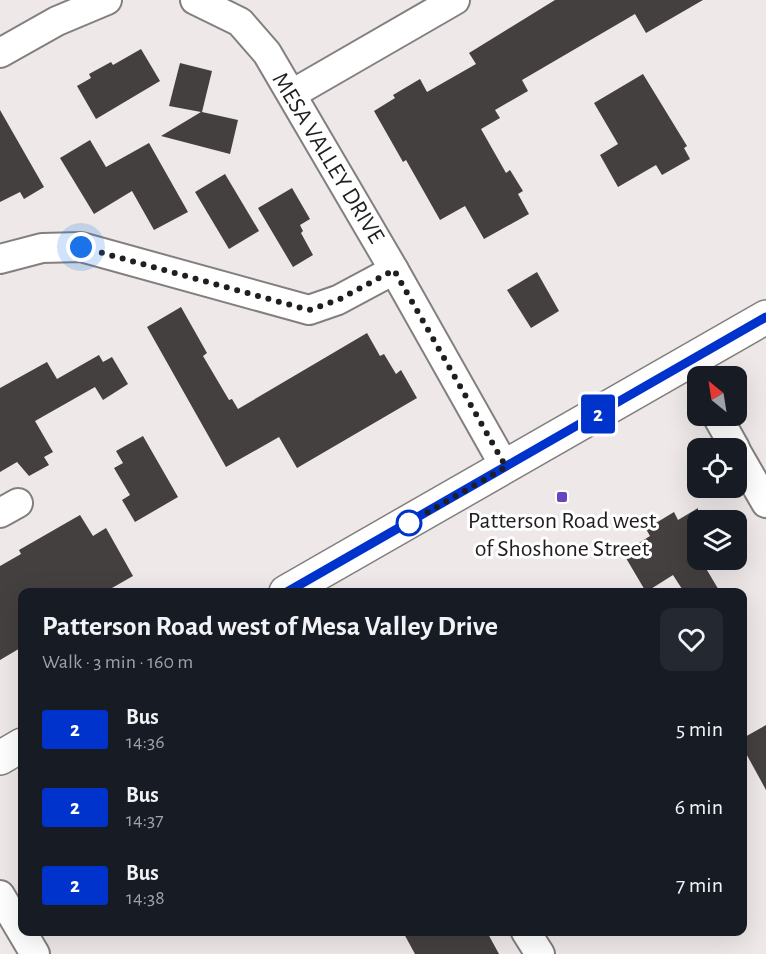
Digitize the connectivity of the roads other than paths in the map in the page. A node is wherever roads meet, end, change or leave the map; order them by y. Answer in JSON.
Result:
{"nodes":[{"id":1,"x":107,"y":0,"type":"edge"},
{"id":2,"x":195,"y":0,"type":"edge"},
{"id":3,"x":455,"y":0,"type":"edge"},
{"id":4,"x":426,"y":7,"type":"edge"},
{"id":5,"x":0,"y":53,"type":"edge"},
{"id":6,"x":292,"y":94,"type":"junction"},
{"id":7,"x":0,"y":259,"type":"edge"},
{"id":8,"x":394,"y":270,"type":"junction"},
{"id":9,"x":766,"y":317,"type":"edge"},
{"id":10,"x":700,"y":366,"type":"edge"},
{"id":11,"x":687,"y":375,"type":"edge"},
{"id":12,"x":506,"y":467,"type":"junction"},
{"id":13,"x":747,"y":469,"type":"edge"},
{"id":14,"x":766,"y":503,"type":"edge"},
{"id":15,"x":321,"y":584,"type":"edge"},
{"id":16,"x":304,"y":588,"type":"edge"},
{"id":17,"x":18,"y":747,"type":"edge"},
{"id":18,"x":0,"y":758,"type":"edge"},
{"id":19,"x":0,"y":895,"type":"edge"},
{"id":20,"x":18,"y":925,"type":"edge"},
{"id":21,"x":24,"y":936,"type":"edge"},
{"id":22,"x":529,"y":936,"type":"edge"},
{"id":23,"x":35,"y":954,"type":"edge"},
{"id":24,"x":540,"y":954,"type":"edge"}],
"edges":[{"from":1,"to":5,"type":"street"},
{"from":2,"to":6,"type":"street","name":"MESA VALLEY DRIVE"},
{"from":3,"to":4,"type":"street"},
{"from":4,"to":6,"type":"street"},
{"from":6,"to":8,"type":"street","name":"MESA VALLEY DRIVE"},
{"from":7,"to":8,"type":"street"},
{"from":8,"to":12,"type":"street","name":"MESA VALLEY DRIVE"},
{"from":9,"to":10,"type":"main road"},
{"from":11,"to":12,"type":"main road"},
{"from":12,"to":15,"type":"main road"},
{"from":13,"to":14,"type":"street"},
{"from":15,"to":16,"type":"main road"},
{"from":17,"to":18,"type":"main road"},
{"from":19,"to":20,"type":"street"},
{"from":21,"to":23,"type":"street"},
{"from":22,"to":24,"type":"street"}]}
